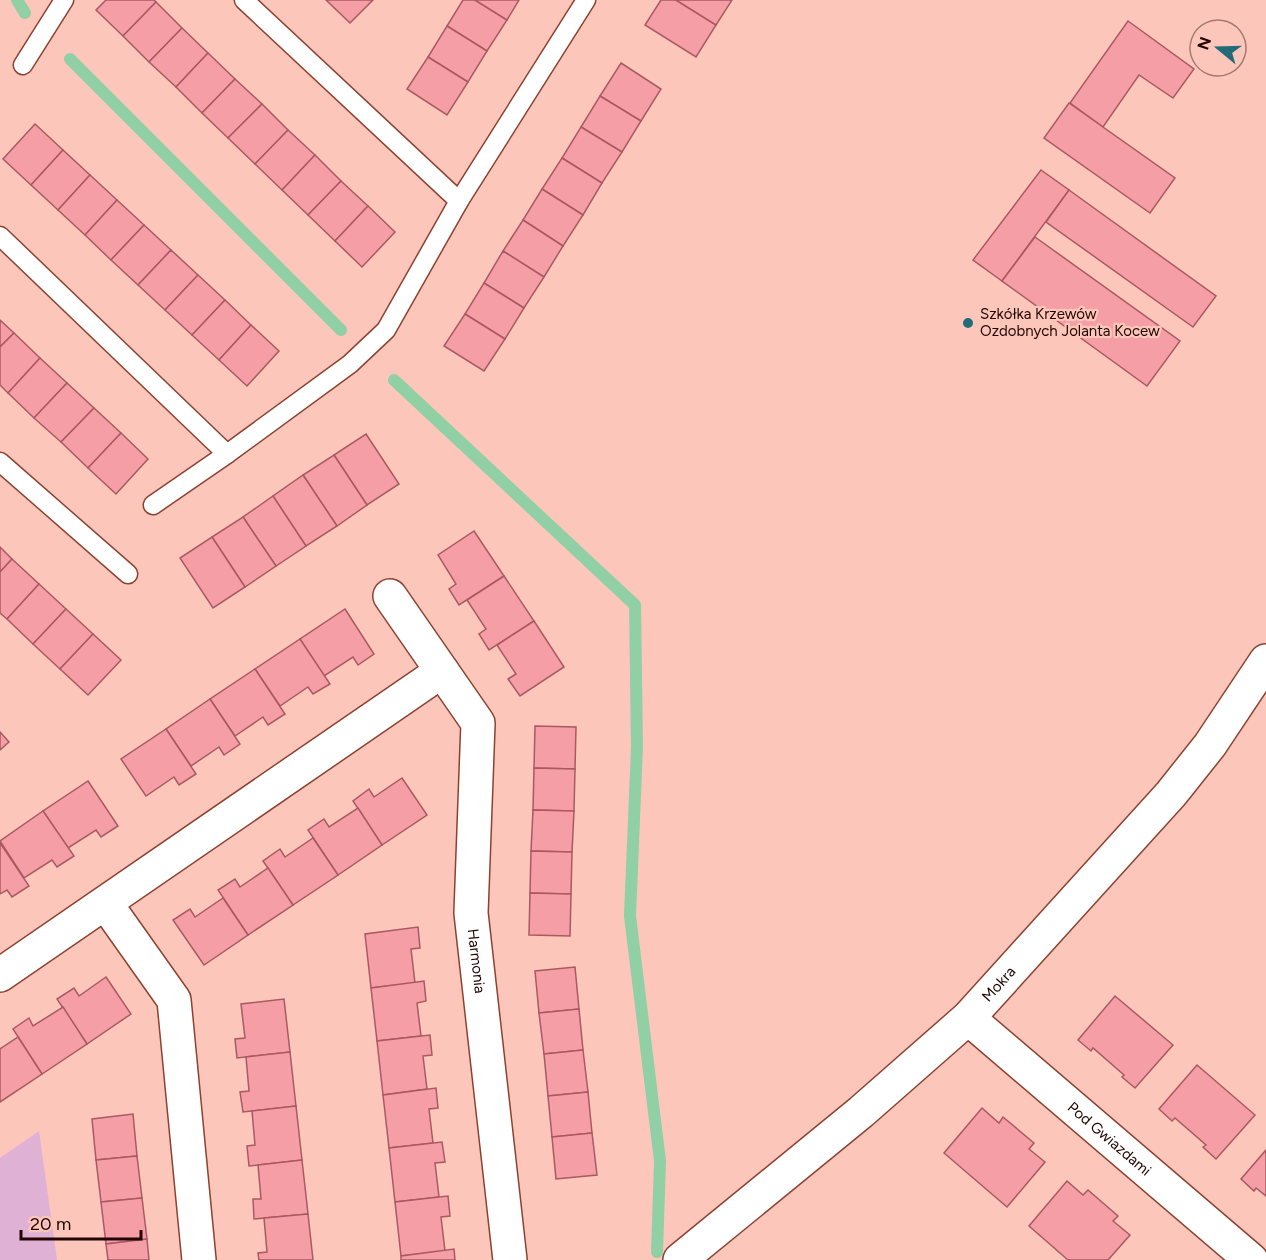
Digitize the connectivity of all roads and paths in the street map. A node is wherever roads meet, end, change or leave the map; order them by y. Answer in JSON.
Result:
{"nodes":[{"id":1,"x":64,"y":0,"type":"edge"},
{"id":2,"x":244,"y":0,"type":"edge"},
{"id":3,"x":586,"y":0,"type":"edge"},
{"id":4,"x":23,"y":65,"type":"dead end"},
{"id":5,"x":459,"y":201,"type":"junction"},
{"id":6,"x":0,"y":236,"type":"edge"},
{"id":7,"x":227,"y":454,"type":"junction"},
{"id":8,"x":0,"y":462,"type":"edge"},
{"id":9,"x":153,"y":505,"type":"dead end"},
{"id":10,"x":128,"y":574,"type":"dead end"},
{"id":11,"x":390,"y":596,"type":"dead end"},
{"id":12,"x":1266,"y":661,"type":"edge"},
{"id":13,"x":442,"y":671,"type":"junction"},
{"id":14,"x":106,"y":904,"type":"junction"},
{"id":15,"x":0,"y":975,"type":"edge"},
{"id":16,"x":968,"y":1018,"type":"junction"},
{"id":17,"x":199,"y":1260,"type":"edge"},
{"id":18,"x":510,"y":1260,"type":"edge"},
{"id":19,"x":680,"y":1260,"type":"edge"},
{"id":20,"x":1251,"y":1260,"type":"edge"}],
"edges":[{"from":1,"to":4,"type":"lane"},
{"from":2,"to":5,"type":"lane"},
{"from":3,"to":5,"type":"lane"},
{"from":5,"to":7,"type":"lane"},
{"from":6,"to":7,"type":"lane"},
{"from":7,"to":9,"type":"lane"},
{"from":8,"to":10,"type":"lane"},
{"from":11,"to":13,"type":"street","name":"Harmonia"},
{"from":12,"to":16,"type":"street","name":"Mokra"},
{"from":13,"to":14,"type":"street"},
{"from":13,"to":18,"type":"street","name":"Harmonia"},
{"from":14,"to":15,"type":"street"},
{"from":14,"to":17,"type":"street"},
{"from":16,"to":19,"type":"street","name":"Mokra"},
{"from":16,"to":20,"type":"street","name":"Pod Gwiazdami"}]}
